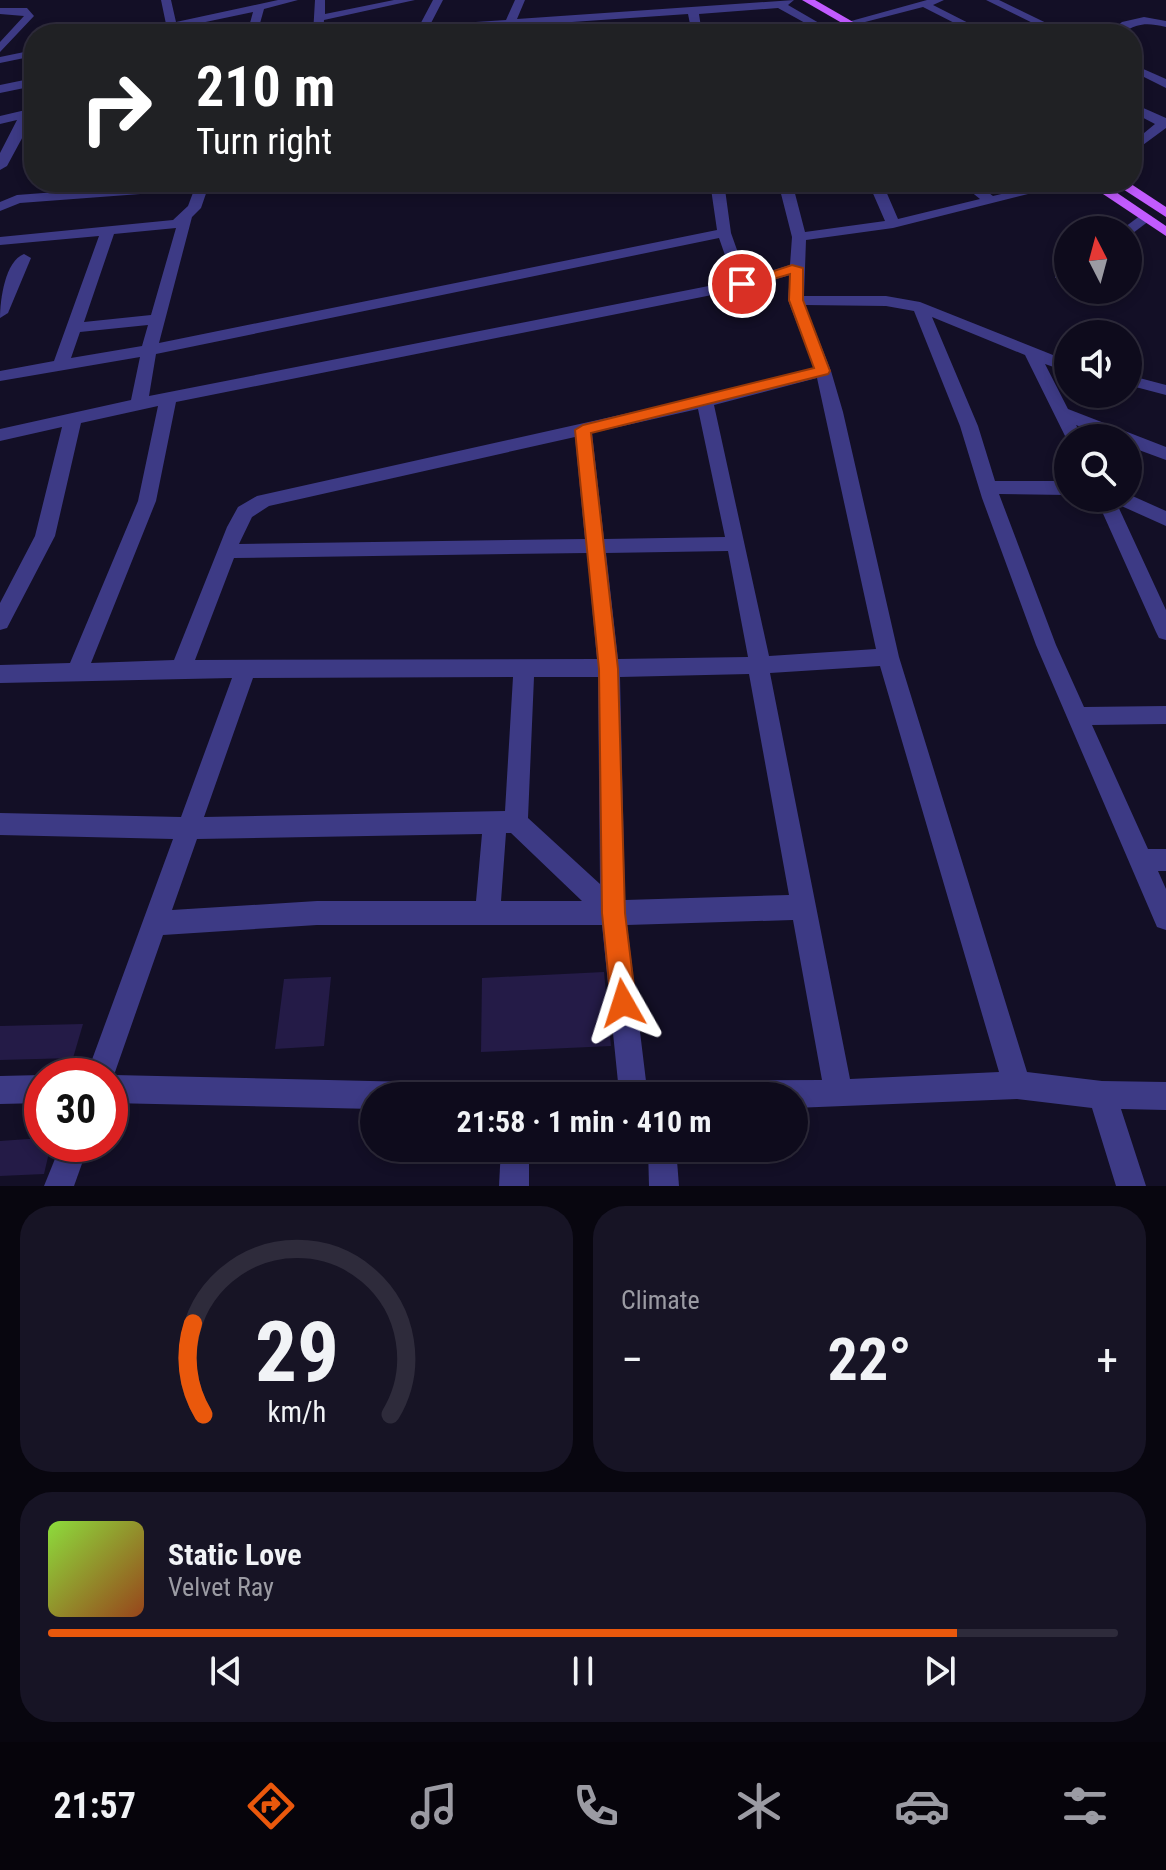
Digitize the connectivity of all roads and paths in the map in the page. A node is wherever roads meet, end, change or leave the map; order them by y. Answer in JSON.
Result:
{"nodes":[{"id":1,"x":166,"y":0,"type":"edge"},
{"id":2,"x":293,"y":0,"type":"edge"},
{"id":3,"x":320,"y":0,"type":"edge"},
{"id":4,"x":410,"y":0,"type":"edge"},
{"id":5,"x":438,"y":0,"type":"edge"},
{"id":6,"x":520,"y":0,"type":"edge"},
{"id":7,"x":637,"y":0,"type":"edge"},
{"id":8,"x":807,"y":0,"type":"edge"},
{"id":9,"x":939,"y":0,"type":"edge"},
{"id":10,"x":991,"y":0,"type":"edge"},
{"id":11,"x":783,"y":1,"type":"edge"},
{"id":12,"x":924,"y":4,"type":"junction"},
{"id":13,"x":259,"y":7,"type":"junction"},
{"id":14,"x":693,"y":10,"type":"junction"},
{"id":15,"x":0,"y":11,"type":"edge"},
{"id":16,"x":637,"y":14,"type":"junction"},
{"id":17,"x":320,"y":18,"type":"junction"},
{"id":18,"x":171,"y":24,"type":"edge"},
{"id":19,"x":195,"y":24,"type":"edge"},
{"id":20,"x":255,"y":24,"type":"edge"},
{"id":21,"x":319,"y":24,"type":"edge"},
{"id":22,"x":425,"y":24,"type":"edge"},
{"id":23,"x":511,"y":24,"type":"edge"},
{"id":24,"x":527,"y":24,"type":"edge"},
{"id":25,"x":695,"y":24,"type":"edge"},
{"id":26,"x":832,"y":24,"type":"edge"},
{"id":27,"x":837,"y":24,"type":"edge"},
{"id":28,"x":859,"y":24,"type":"edge"},
{"id":29,"x":965,"y":24,"type":"edge"},
{"id":30,"x":1043,"y":24,"type":"edge"},
{"id":31,"x":1125,"y":24,"type":"edge"},
{"id":32,"x":1166,"y":24,"type":"edge"},
{"id":33,"x":0,"y":49,"type":"edge"},
{"id":34,"x":24,"y":55,"type":"edge"},
{"id":35,"x":0,"y":60,"type":"edge"},
{"id":36,"x":1142,"y":72,"type":"edge"},
{"id":37,"x":24,"y":84,"type":"edge"},
{"id":38,"x":1166,"y":84,"type":"edge"},
{"id":39,"x":0,"y":89,"type":"edge"},
{"id":40,"x":1142,"y":112,"type":"edge"},
{"id":41,"x":24,"y":114,"type":"edge"},
{"id":42,"x":0,"y":120,"type":"edge"},
{"id":43,"x":1165,"y":123,"type":"edge"},
{"id":44,"x":24,"y":124,"type":"edge"},
{"id":45,"x":1142,"y":141,"type":"edge"},
{"id":46,"x":0,"y":166,"type":"edge"},
{"id":47,"x":84,"y":192,"type":"edge"},
{"id":48,"x":199,"y":192,"type":"edge"},
{"id":49,"x":718,"y":192,"type":"edge"},
{"id":50,"x":788,"y":192,"type":"edge"},
{"id":51,"x":879,"y":192,"type":"edge"},
{"id":52,"x":979,"y":192,"type":"edge"},
{"id":53,"x":1026,"y":192,"type":"edge"},
{"id":54,"x":1107,"y":192,"type":"edge"},
{"id":55,"x":1134,"y":192,"type":"edge"},
{"id":56,"x":991,"y":201,"type":"junction"},
{"id":57,"x":2,"y":204,"type":"edge"},
{"id":58,"x":1166,"y":213,"type":"edge"},
{"id":59,"x":186,"y":218,"type":"junction"},
{"id":60,"x":1146,"y":218,"type":"junction"},
{"id":61,"x":1142,"y":221,"type":"edge"},
{"id":62,"x":893,"y":224,"type":"junction"},
{"id":63,"x":108,"y":231,"type":"junction"},
{"id":64,"x":1166,"y":232,"type":"edge"},
{"id":65,"x":724,"y":233,"type":"junction"},
{"id":66,"x":799,"y":237,"type":"junction"},
{"id":67,"x":0,"y":241,"type":"edge"},
{"id":68,"x":24,"y":258,"type":"dead end"},
{"id":69,"x":796,"y":268,"type":"junction"},
{"id":70,"x":742,"y":284,"type":"junction"},
{"id":71,"x":796,"y":300,"type":"junction"},
{"id":72,"x":920,"y":307,"type":"junction"},
{"id":73,"x":0,"y":313,"type":"edge"},
{"id":74,"x":158,"y":319,"type":"junction"},
{"id":75,"x":75,"y":328,"type":"junction"},
{"id":76,"x":149,"y":350,"type":"junction"},
{"id":77,"x":1032,"y":354,"type":"junction"},
{"id":78,"x":1054,"y":362,"type":"edge"},
{"id":79,"x":61,"y":365,"type":"junction"},
{"id":80,"x":823,"y":371,"type":"junction"},
{"id":81,"x":0,"y":376,"type":"edge"},
{"id":82,"x":1142,"y":384,"type":"edge"},
{"id":83,"x":1166,"y":390,"type":"edge"},
{"id":84,"x":168,"y":399,"type":"junction"},
{"id":85,"x":705,"y":402,"type":"junction"},
{"id":86,"x":139,"y":404,"type":"junction"},
{"id":87,"x":1061,"y":413,"type":"junction"},
{"id":88,"x":73,"y":419,"type":"junction"},
{"id":89,"x":1067,"y":424,"type":"edge"},
{"id":90,"x":583,"y":430,"type":"junction"},
{"id":91,"x":0,"y":435,"type":"edge"},
{"id":92,"x":1166,"y":454,"type":"edge"},
{"id":93,"x":989,"y":487,"type":"junction"},
{"id":94,"x":1054,"y":488,"type":"edge"},
{"id":95,"x":1142,"y":508,"type":"edge"},
{"id":96,"x":1111,"y":512,"type":"edge"},
{"id":97,"x":1166,"y":519,"type":"edge"},
{"id":98,"x":737,"y":544,"type":"junction"},
{"id":99,"x":597,"y":547,"type":"junction"},
{"id":100,"x":225,"y":551,"type":"junction"},
{"id":101,"x":0,"y":622,"type":"edge"},
{"id":102,"x":1166,"y":632,"type":"edge"},
{"id":103,"x":888,"y":657,"type":"junction"},
{"id":104,"x":758,"y":665,"type":"junction"},
{"id":105,"x":181,"y":669,"type":"junction"},
{"id":106,"x":524,"y":669,"type":"junction"},
{"id":107,"x":609,"y":669,"type":"junction"},
{"id":108,"x":245,"y":670,"type":"junction"},
{"id":109,"x":77,"y":672,"type":"junction"},
{"id":110,"x":0,"y":674,"type":"edge"},
{"id":111,"x":1166,"y":715,"type":"edge"},
{"id":112,"x":1077,"y":716,"type":"junction"},
{"id":113,"x":506,"y":822,"type":"junction"},
{"id":114,"x":0,"y":824,"type":"edge"},
{"id":115,"x":190,"y":828,"type":"junction"},
{"id":116,"x":1141,"y":860,"type":"junction"},
{"id":117,"x":1166,"y":860,"type":"edge"},
{"id":118,"x":804,"y":907,"type":"junction"},
{"id":119,"x":488,"y":912,"type":"junction"},
{"id":120,"x":613,"y":913,"type":"junction"},
{"id":121,"x":1166,"y":918,"type":"edge"},
{"id":122,"x":155,"y":923,"type":"junction"},
{"id":123,"x":106,"y":1058,"type":"edge"},
{"id":124,"x":647,"y":1082,"type":"edge"},
{"id":125,"x":1017,"y":1085,"type":"junction"},
{"id":126,"x":24,"y":1089,"type":"edge"},
{"id":127,"x":128,"y":1089,"type":"edge"},
{"id":128,"x":0,"y":1090,"type":"edge"},
{"id":129,"x":808,"y":1094,"type":"edge"},
{"id":130,"x":839,"y":1094,"type":"junction"},
{"id":131,"x":360,"y":1095,"type":"edge"},
{"id":132,"x":1102,"y":1095,"type":"junction"},
{"id":133,"x":1166,"y":1096,"type":"edge"},
{"id":134,"x":68,"y":1162,"type":"edge"},
{"id":135,"x":515,"y":1162,"type":"edge"},
{"id":136,"x":663,"y":1162,"type":"edge"},
{"id":137,"x":59,"y":1186,"type":"edge"},
{"id":138,"x":514,"y":1186,"type":"edge"},
{"id":139,"x":664,"y":1186,"type":"edge"},
{"id":140,"x":1131,"y":1186,"type":"edge"}],
"edges":[{"from":1,"to":18,"type":"street"},
{"from":2,"to":13,"type":"street"},
{"from":3,"to":17,"type":"street"},
{"from":4,"to":17,"type":"street"},
{"from":5,"to":22,"type":"street"},
{"from":6,"to":23,"type":"street"},
{"from":7,"to":16,"type":"street"},
{"from":8,"to":27,"type":"main road"},
{"from":9,"to":12,"type":"street"},
{"from":10,"to":30,"type":"street"},
{"from":11,"to":14,"type":"street"},
{"from":11,"to":26,"type":"main road"},
{"from":12,"to":28,"type":"street"},
{"from":12,"to":29,"type":"street"},
{"from":13,"to":19,"type":"street"},
{"from":13,"to":20,"type":"street"},
{"from":14,"to":16,"type":"street"},
{"from":14,"to":25,"type":"street"},
{"from":15,"to":33,"type":"street"},
{"from":16,"to":24,"type":"street"},
{"from":17,"to":21,"type":"street"},
{"from":31,"to":32,"type":"street"},
{"from":34,"to":35,"type":"street"},
{"from":36,"to":38,"type":"street"},
{"from":37,"to":39,"type":"street"},
{"from":40,"to":43,"type":"street"},
{"from":41,"to":42,"type":"street"},
{"from":43,"to":45,"type":"street"},
{"from":44,"to":46,"type":"street"},
{"from":47,"to":57,"type":"street"},
{"from":48,"to":59,"type":"street"},
{"from":49,"to":65,"type":"street"},
{"from":50,"to":66,"type":"street"},
{"from":51,"to":62,"type":"street"},
{"from":52,"to":56,"type":"street"},
{"from":53,"to":56,"type":"street"},
{"from":54,"to":60,"type":"main road"},
{"from":55,"to":58,"type":"main road"},
{"from":56,"to":62,"type":"street"},
{"from":59,"to":63,"type":"street"},
{"from":59,"to":74,"type":"street"},
{"from":60,"to":61,"type":"street"},
{"from":60,"to":64,"type":"main road"},
{"from":62,"to":66,"type":"street"},
{"from":63,"to":67,"type":"street"},
{"from":63,"to":75,"type":"street"},
{"from":65,"to":70,"type":"street"},
{"from":65,"to":76,"type":"street"},
{"from":66,"to":69,"type":"street"},
{"from":68,"to":73,"type":"street"},
{"from":69,"to":70,"type":"street"},
{"from":69,"to":71,"type":"street"},
{"from":70,"to":84,"type":"street"},
{"from":71,"to":72,"type":"street"},
{"from":71,"to":80,"type":"street"},
{"from":72,"to":77,"type":"street"},
{"from":72,"to":93,"type":"street"},
{"from":74,"to":75,"type":"street"},
{"from":74,"to":76,"type":"street"},
{"from":75,"to":79,"type":"street"},
{"from":76,"to":79,"type":"street"},
{"from":76,"to":86,"type":"street"},
{"from":77,"to":78,"type":"street"},
{"from":77,"to":87,"type":"street"},
{"from":79,"to":81,"type":"street"},
{"from":80,"to":85,"type":"street"},
{"from":80,"to":103,"type":"street"},
{"from":82,"to":83,"type":"street"},
{"from":84,"to":86,"type":"street"},
{"from":84,"to":109,"type":"street"},
{"from":85,"to":90,"type":"street"},
{"from":85,"to":98,"type":"street"},
{"from":86,"to":88,"type":"street"},
{"from":87,"to":89,"type":"street"},
{"from":87,"to":92,"type":"street"},
{"from":88,"to":91,"type":"street"},
{"from":88,"to":101,"type":"street"},
{"from":90,"to":99,"type":"street"},
{"from":90,"to":100,"type":"street"},
{"from":93,"to":94,"type":"street"},
{"from":93,"to":112,"type":"street"},
{"from":95,"to":97,"type":"street"},
{"from":96,"to":102,"type":"street"},
{"from":98,"to":99,"type":"street"},
{"from":98,"to":104,"type":"street"},
{"from":99,"to":100,"type":"street"},
{"from":99,"to":107,"type":"street"},
{"from":100,"to":105,"type":"street"},
{"from":103,"to":104,"type":"street"},
{"from":103,"to":125,"type":"street"},
{"from":104,"to":107,"type":"street"},
{"from":104,"to":118,"type":"street"},
{"from":105,"to":108,"type":"street"},
{"from":105,"to":109,"type":"street"},
{"from":106,"to":107,"type":"street"},
{"from":106,"to":108,"type":"street"},
{"from":106,"to":113,"type":"street"},
{"from":107,"to":120,"type":"street"},
{"from":108,"to":115,"type":"street"},
{"from":109,"to":110,"type":"street"},
{"from":111,"to":112,"type":"street"},
{"from":112,"to":116,"type":"street"},
{"from":113,"to":115,"type":"street"},
{"from":113,"to":119,"type":"street"},
{"from":113,"to":120,"type":"street"},
{"from":114,"to":115,"type":"street"},
{"from":115,"to":122,"type":"street"},
{"from":116,"to":117,"type":"street"},
{"from":116,"to":121,"type":"street"},
{"from":118,"to":120,"type":"street"},
{"from":118,"to":130,"type":"street"},
{"from":119,"to":120,"type":"street"},
{"from":119,"to":122,"type":"street"},
{"from":120,"to":124,"type":"street"},
{"from":122,"to":123,"type":"street"},
{"from":125,"to":130,"type":"street"},
{"from":125,"to":132,"type":"street"},
{"from":126,"to":128,"type":"street"},
{"from":127,"to":131,"type":"street"},
{"from":129,"to":130,"type":"street"},
{"from":132,"to":133,"type":"street"},
{"from":132,"to":140,"type":"street"},
{"from":134,"to":137,"type":"street"},
{"from":135,"to":138,"type":"street"},
{"from":136,"to":139,"type":"street"}]}
